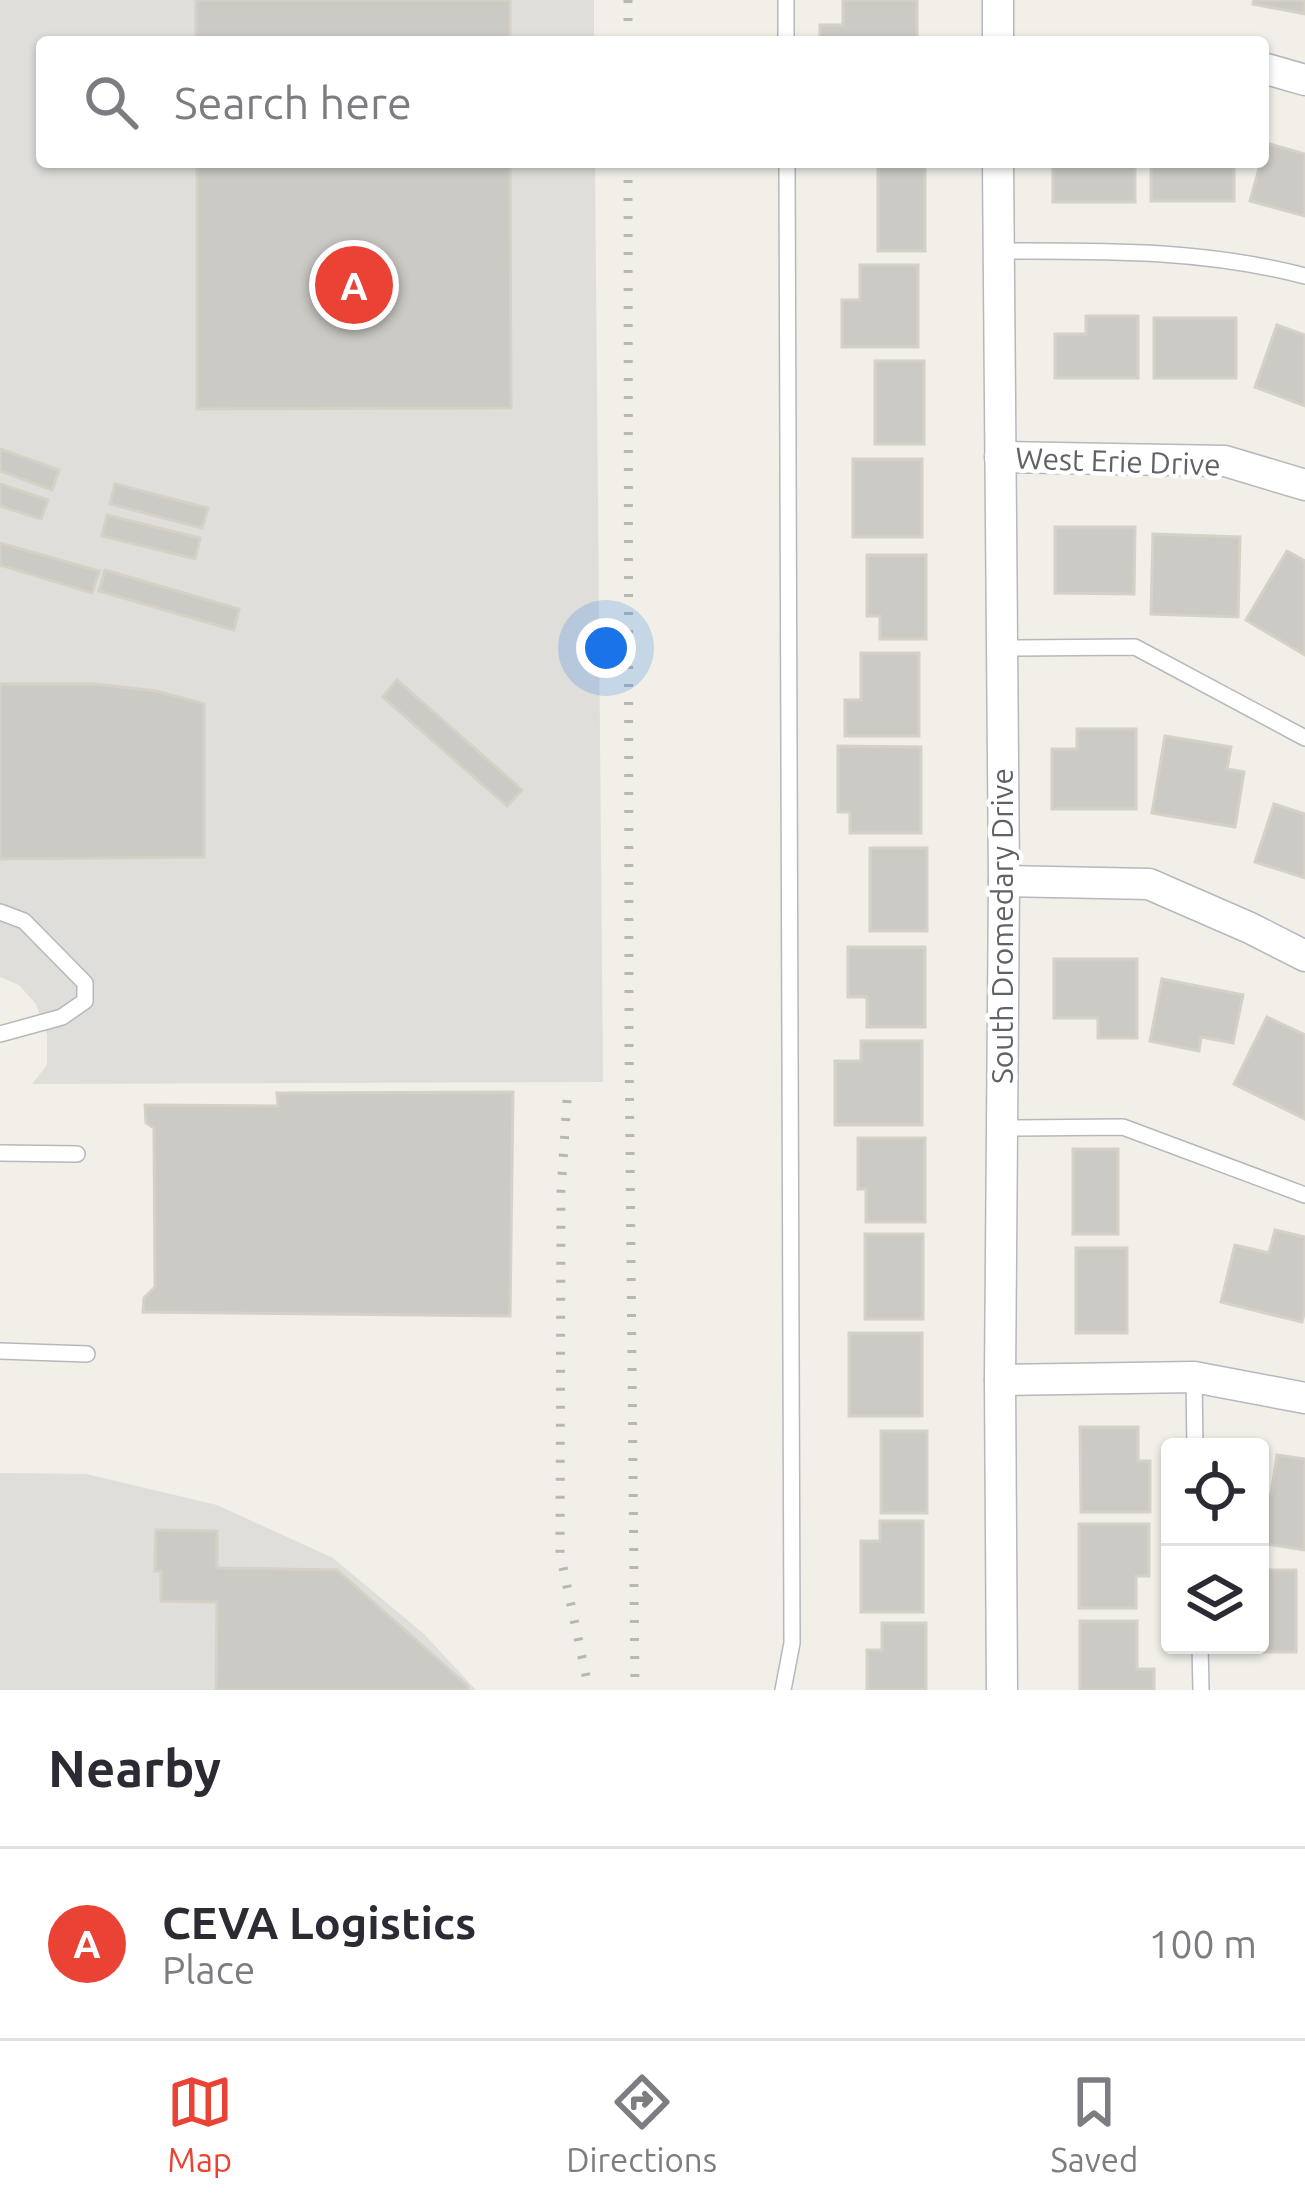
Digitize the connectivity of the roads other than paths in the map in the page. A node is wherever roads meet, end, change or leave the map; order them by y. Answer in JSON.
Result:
{"nodes":[{"id":1,"x":786,"y":0,"type":"edge"},
{"id":2,"x":998,"y":0,"type":"edge"},
{"id":3,"x":786,"y":36,"type":"edge"},
{"id":4,"x":998,"y":36,"type":"edge"},
{"id":5,"x":1269,"y":70,"type":"edge"},
{"id":6,"x":1305,"y":80,"type":"edge"},
{"id":7,"x":787,"y":168,"type":"edge"},
{"id":8,"x":998,"y":168,"type":"edge"},
{"id":9,"x":998,"y":251,"type":"junction"},
{"id":10,"x":1305,"y":276,"type":"edge"},
{"id":11,"x":1000,"y":458,"type":"junction"},
{"id":12,"x":1305,"y":485,"type":"edge"},
{"id":13,"x":1001,"y":648,"type":"junction"},
{"id":14,"x":1305,"y":739,"type":"edge"},
{"id":15,"x":1004,"y":880,"type":"junction"},
{"id":16,"x":0,"y":912,"type":"edge"},
{"id":17,"x":1305,"y":956,"type":"edge"},
{"id":18,"x":0,"y":1034,"type":"edge"},
{"id":19,"x":1001,"y":1128,"type":"junction"},
{"id":20,"x":0,"y":1153,"type":"edge"},
{"id":21,"x":76,"y":1154,"type":"dead end"},
{"id":22,"x":1305,"y":1195,"type":"edge"},
{"id":23,"x":0,"y":1351,"type":"edge"},
{"id":24,"x":87,"y":1354,"type":"dead end"},
{"id":25,"x":1194,"y":1377,"type":"junction"},
{"id":26,"x":1000,"y":1379,"type":"junction"},
{"id":27,"x":1305,"y":1398,"type":"edge"},
{"id":28,"x":1195,"y":1438,"type":"edge"},
{"id":29,"x":1200,"y":1654,"type":"edge"},
{"id":30,"x":783,"y":1690,"type":"edge"},
{"id":31,"x":1002,"y":1690,"type":"edge"},
{"id":32,"x":1202,"y":1690,"type":"edge"}],
"edges":[{"from":1,"to":3,"type":"lane"},
{"from":2,"to":4,"type":"street"},
{"from":5,"to":6,"type":"street"},
{"from":7,"to":30,"type":"lane"},
{"from":8,"to":9,"type":"street","name":"South Dromedary Drive"},
{"from":9,"to":10,"type":"lane"},
{"from":9,"to":11,"type":"street","name":"South Dromedary Drive"},
{"from":11,"to":12,"type":"street","name":"West Erie Drive"},
{"from":11,"to":13,"type":"street","name":"South Dromedary Drive"},
{"from":13,"to":14,"type":"lane"},
{"from":13,"to":15,"type":"street","name":"South Dromedary Drive"},
{"from":15,"to":17,"type":"street"},
{"from":15,"to":19,"type":"street","name":"South Dromedary Drive"},
{"from":16,"to":18,"type":"lane"},
{"from":19,"to":22,"type":"lane"},
{"from":19,"to":26,"type":"street","name":"South Dromedary Drive"},
{"from":20,"to":21,"type":"lane"},
{"from":23,"to":24,"type":"lane"},
{"from":25,"to":26,"type":"street"},
{"from":25,"to":27,"type":"street"},
{"from":25,"to":28,"type":"lane"},
{"from":26,"to":31,"type":"street","name":"South Dromedary Drive"},
{"from":29,"to":32,"type":"lane"}]}
